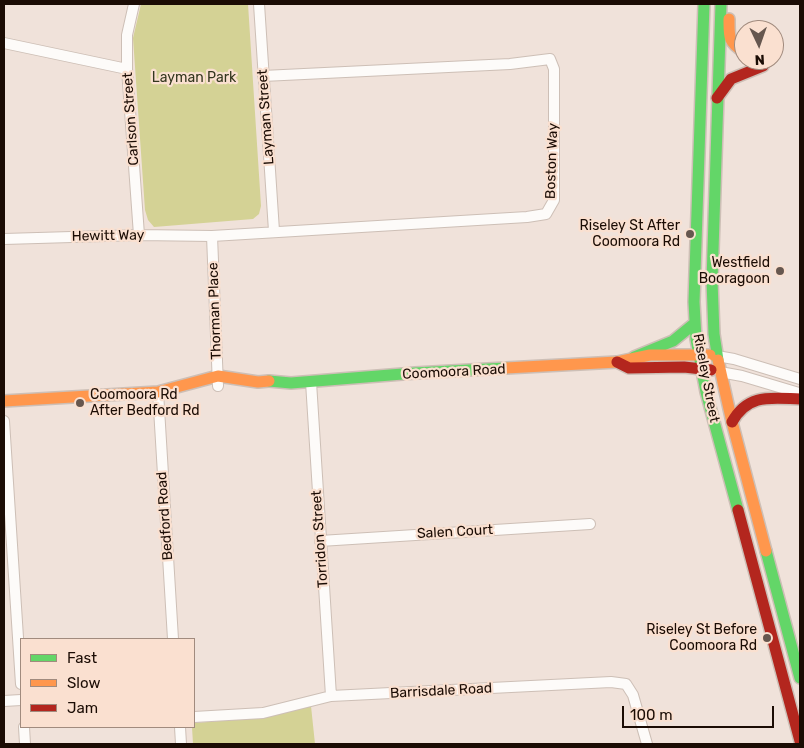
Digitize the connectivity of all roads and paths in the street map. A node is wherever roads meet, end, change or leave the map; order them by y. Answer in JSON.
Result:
{"nodes":[{"id":1,"x":134,"y":4,"type":"edge"},
{"id":2,"x":259,"y":4,"type":"edge"},
{"id":3,"x":704,"y":4,"type":"edge"},
{"id":4,"x":721,"y":4,"type":"edge"},
{"id":5,"x":726,"y":4,"type":"edge"},
{"id":6,"x":4,"y":43,"type":"edge"},
{"id":7,"x":734,"y":46,"type":"edge"},
{"id":8,"x":127,"y":69,"type":"junction"},
{"id":9,"x":753,"y":70,"type":"edge"},
{"id":10,"x":263,"y":76,"type":"junction"},
{"id":11,"x":718,"y":98,"type":"junction"},
{"id":12,"x":274,"y":231,"type":"junction"},
{"id":13,"x":138,"y":235,"type":"junction"},
{"id":14,"x":212,"y":236,"type":"junction"},
{"id":15,"x":4,"y":239,"type":"edge"},
{"id":16,"x":695,"y":323,"type":"junction"},
{"id":17,"x":700,"y":355,"type":"junction"},
{"id":18,"x":717,"y":356,"type":"junction"},
{"id":19,"x":634,"y":357,"type":"junction"},
{"id":20,"x":617,"y":362,"type":"junction"},
{"id":21,"x":702,"y":368,"type":"junction"},
{"id":22,"x":720,"y":372,"type":"junction"},
{"id":23,"x":800,"y":379,"type":"edge"},
{"id":24,"x":218,"y":381,"type":"junction"},
{"id":25,"x":311,"y":382,"type":"junction"},
{"id":26,"x":158,"y":392,"type":"junction"},
{"id":27,"x":800,"y":394,"type":"edge"},
{"id":28,"x":800,"y":399,"type":"edge"},
{"id":29,"x":4,"y":401,"type":"edge"},
{"id":30,"x":4,"y":421,"type":"edge"},
{"id":31,"x":732,"y":422,"type":"junction"},
{"id":32,"x":590,"y":524,"type":"dead end"},
{"id":33,"x":320,"y":541,"type":"junction"},
{"id":34,"x":173,"y":638,"type":"edge"},
{"id":35,"x":20,"y":669,"type":"edge"},
{"id":36,"x":800,"y":678,"type":"edge"},
{"id":37,"x":331,"y":696,"type":"junction"},
{"id":38,"x":20,"y":700,"type":"edge"},
{"id":39,"x":4,"y":701,"type":"edge"},
{"id":40,"x":195,"y":717,"type":"edge"},
{"id":41,"x":24,"y":728,"type":"edge"},
{"id":42,"x":180,"y":728,"type":"edge"},
{"id":43,"x":800,"y":741,"type":"edge"},
{"id":44,"x":25,"y":744,"type":"edge"},
{"id":45,"x":181,"y":744,"type":"edge"},
{"id":46,"x":647,"y":744,"type":"edge"}],
"edges":[{"from":1,"to":8,"type":"street","name":"Carlson Street"},
{"from":2,"to":10,"type":"street","name":"Layman Street"},
{"from":3,"to":16,"type":"main road","name":"Riseley Street"},
{"from":4,"to":11,"type":"main road","name":"Riseley Street"},
{"from":5,"to":7,"type":"main road"},
{"from":6,"to":8,"type":"street"},
{"from":8,"to":13,"type":"street","name":"Carlson Street"},
{"from":9,"to":11,"type":"main road"},
{"from":10,"to":12,"type":"street","name":"Layman Street"},
{"from":10,"to":12,"type":"street","name":"Boston Way"},
{"from":11,"to":18,"type":"main road","name":"Riseley Street"},
{"from":12,"to":14,"type":"street","name":"Boston Way"},
{"from":13,"to":14,"type":"street","name":"Hewitt Way"},
{"from":13,"to":15,"type":"street","name":"Hewitt Way"},
{"from":14,"to":24,"type":"street","name":"Thorman Place"},
{"from":16,"to":17,"type":"main road","name":"Riseley Street"},
{"from":16,"to":19,"type":"main road"},
{"from":17,"to":18,"type":"main road","name":"Coomoora Road"},
{"from":17,"to":19,"type":"main road","name":"Coomoora Road"},
{"from":17,"to":21,"type":"main road","name":"Riseley Street"},
{"from":18,"to":22,"type":"main road","name":"Riseley Street"},
{"from":18,"to":23,"type":"street"},
{"from":19,"to":20,"type":"main road","name":"Coomoora Road"},
{"from":20,"to":21,"type":"main road","name":"Coomoora Road"},
{"from":20,"to":25,"type":"main road","name":"Coomoora Road"},
{"from":21,"to":22,"type":"main road","name":"Coomoora Road"},
{"from":21,"to":43,"type":"main road","name":"Riseley Street"},
{"from":22,"to":27,"type":"street"},
{"from":22,"to":31,"type":"main road","name":"Riseley Street"},
{"from":24,"to":25,"type":"main road","name":"Coomoora Road"},
{"from":24,"to":26,"type":"main road","name":"Coomoora Road"},
{"from":25,"to":33,"type":"street","name":"Torridon Street"},
{"from":26,"to":29,"type":"main road","name":"Coomoora Road"},
{"from":26,"to":34,"type":"street","name":"Bedford Road"},
{"from":28,"to":31,"type":"main road"},
{"from":30,"to":35,"type":"street"},
{"from":31,"to":36,"type":"main road","name":"Riseley Street"},
{"from":32,"to":33,"type":"street","name":"Salen Court"},
{"from":33,"to":37,"type":"street","name":"Torridon Street"},
{"from":37,"to":40,"type":"street","name":"Barrisdale Road"},
{"from":37,"to":46,"type":"street","name":"Barrisdale Road"},
{"from":38,"to":39,"type":"street"},
{"from":41,"to":44,"type":"street"},
{"from":42,"to":45,"type":"street"}]}
